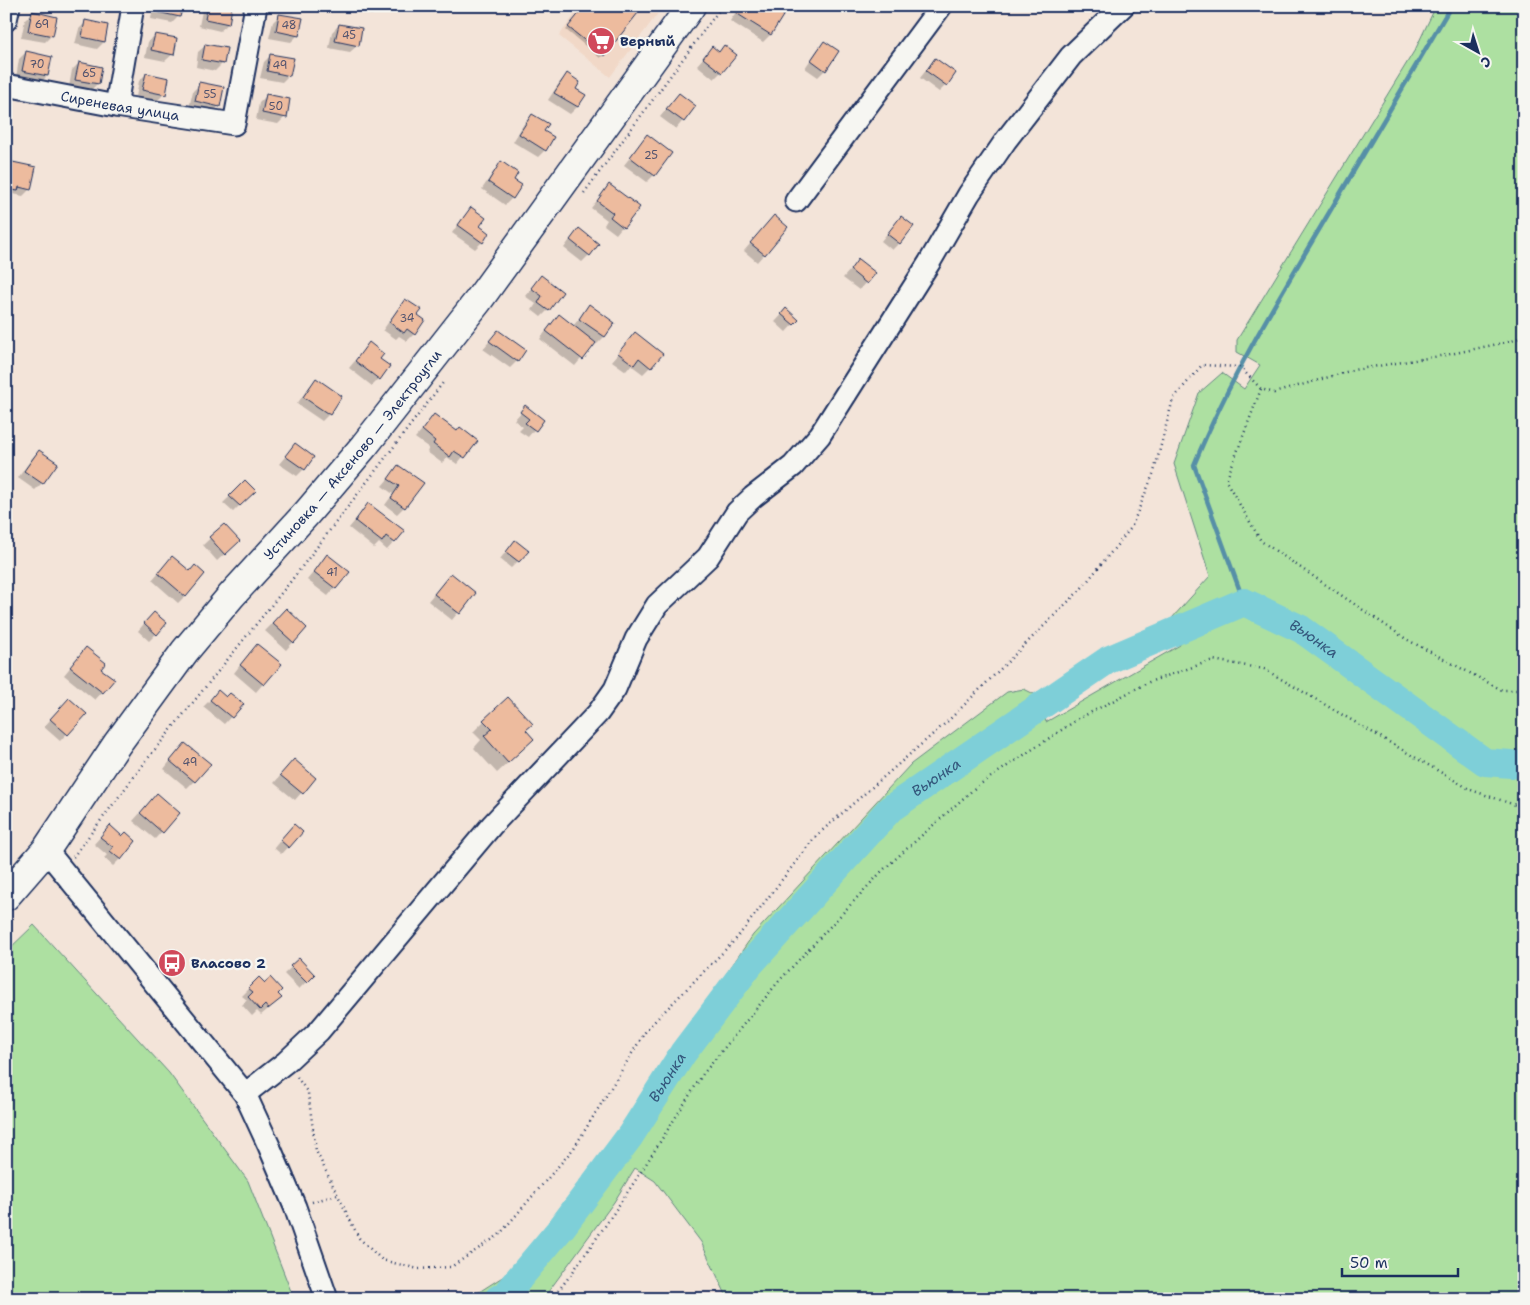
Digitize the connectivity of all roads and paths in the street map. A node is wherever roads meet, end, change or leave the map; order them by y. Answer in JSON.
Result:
{"nodes":[{"id":1,"x":9,"y":6,"type":"edge"},
{"id":2,"x":133,"y":6,"type":"edge"},
{"id":3,"x":256,"y":6,"type":"edge"},
{"id":4,"x":941,"y":6,"type":"edge"},
{"id":5,"x":1123,"y":6,"type":"edge"},
{"id":6,"x":684,"y":9,"type":"edge"},
{"id":7,"x":6,"y":20,"type":"edge"},
{"id":8,"x":6,"y":85,"type":"edge"},
{"id":9,"x":116,"y":106,"type":"junction"},
{"id":10,"x":796,"y":201,"type":"dead end"},
{"id":11,"x":1524,"y":336,"type":"edge"},
{"id":12,"x":1261,"y":388,"type":"junction"},
{"id":13,"x":1524,"y":690,"type":"edge"},
{"id":14,"x":1524,"y":805,"type":"edge"},
{"id":15,"x":46,"y":850,"type":"junction"},
{"id":16,"x":6,"y":896,"type":"edge"},
{"id":17,"x":286,"y":1062,"type":"junction"},
{"id":18,"x":245,"y":1094,"type":"junction"},
{"id":19,"x":337,"y":1195,"type":"junction"},
{"id":20,"x":295,"y":1207,"type":"junction"},
{"id":21,"x":327,"y":1299,"type":"edge"},
{"id":22,"x":552,"y":1299,"type":"edge"}],
"edges":[{"from":1,"to":7,"type":"street"},
{"from":2,"to":9,"type":"street"},
{"from":3,"to":9,"type":"street","name":"Сиреневая улица"},
{"from":4,"to":10,"type":"street"},
{"from":5,"to":17,"type":"street"},
{"from":6,"to":15,"type":"main road","name":"Устиновка — Аксеново — Электроугли"},
{"from":8,"to":9,"type":"street","name":"Сиреневая улица"},
{"from":11,"to":12,"type":"path"},
{"from":12,"to":13,"type":"path"},
{"from":12,"to":19,"type":"path"},
{"from":14,"to":22,"type":"path"},
{"from":15,"to":16,"type":"main road","name":"Устиновка — Аксеново — Электроугли"},
{"from":15,"to":18,"type":"street"},
{"from":17,"to":18,"type":"street"},
{"from":17,"to":19,"type":"path"},
{"from":18,"to":20,"type":"street"},
{"from":19,"to":20,"type":"path"},
{"from":20,"to":21,"type":"street"}]}
